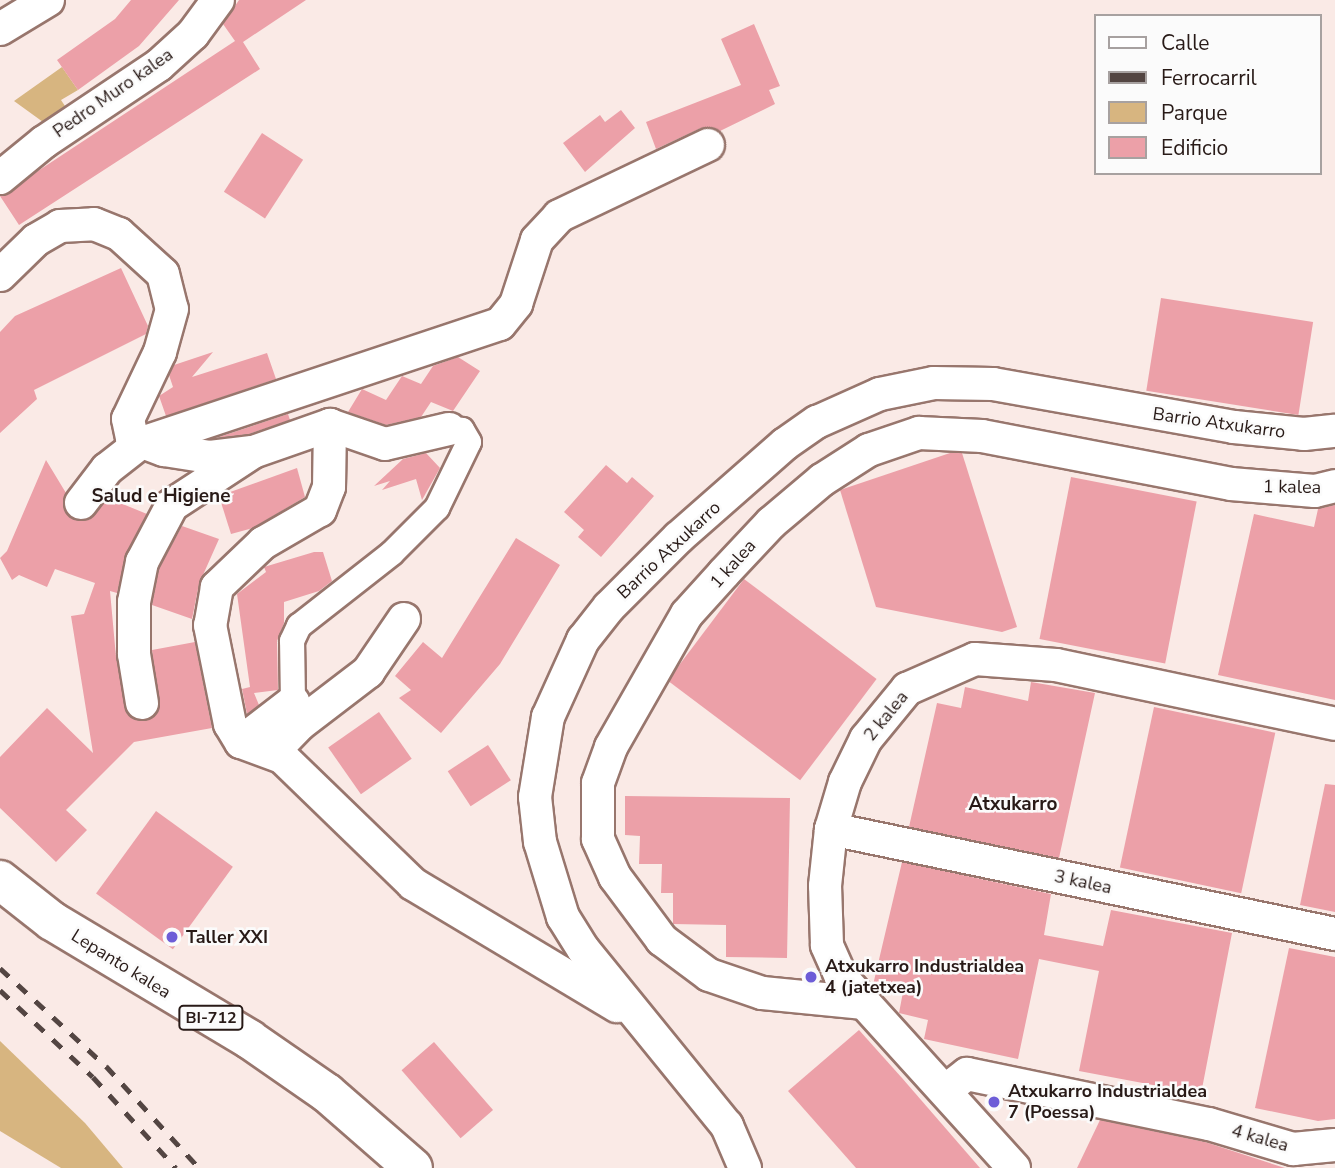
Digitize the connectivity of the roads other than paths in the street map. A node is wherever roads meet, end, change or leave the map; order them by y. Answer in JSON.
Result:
{"nodes":[{"id":1,"x":48,"y":0,"type":"edge"},
{"id":2,"x":218,"y":0,"type":"edge"},
{"id":3,"x":0,"y":29,"type":"edge"},
{"id":4,"x":708,"y":145,"type":"dead end"},
{"id":5,"x":0,"y":178,"type":"edge"},
{"id":6,"x":0,"y":275,"type":"edge"},
{"id":7,"x":330,"y":425,"type":"junction"},
{"id":8,"x":449,"y":429,"type":"joint"},
{"id":9,"x":1335,"y":431,"type":"edge"},
{"id":10,"x":139,"y":444,"type":"junction"},
{"id":11,"x":253,"y":452,"type":"junction"},
{"id":12,"x":1335,"y":486,"type":"edge"},
{"id":13,"x":81,"y":503,"type":"dead end"},
{"id":14,"x":404,"y":619,"type":"dead end"},
{"id":15,"x":293,"y":702,"type":"joint"},
{"id":16,"x":142,"y":703,"type":"dead end"},
{"id":17,"x":1335,"y":724,"type":"edge"},
{"id":18,"x":241,"y":742,"type":"junction"},
{"id":19,"x":273,"y":752,"type":"junction"},
{"id":20,"x":831,"y":829,"type":"junction"},
{"id":21,"x":0,"y":880,"type":"edge"},
{"id":22,"x":1335,"y":934,"type":"edge"},
{"id":23,"x":864,"y":1003,"type":"junction"},
{"id":24,"x":644,"y":1023,"type":"junction"},
{"id":25,"x":945,"y":1091,"type":"junction"},
{"id":26,"x":1335,"y":1145,"type":"edge"},
{"id":27,"x":413,"y":1168,"type":"edge"},
{"id":28,"x":744,"y":1168,"type":"edge"},
{"id":29,"x":1014,"y":1168,"type":"edge"}],
"edges":[{"from":1,"to":3,"type":"street"},
{"from":2,"to":5,"type":"street","name":"Pedro Muro kalea"},
{"from":4,"to":10,"type":"street"},
{"from":6,"to":10,"type":"street"},
{"from":7,"to":8,"type":"street"},
{"from":7,"to":11,"type":"street"},
{"from":7,"to":18,"type":"street"},
{"from":8,"to":15,"type":"street"},
{"from":9,"to":24,"type":"street","name":"Barrio Atxukarro"},
{"from":10,"to":11,"type":"street"},
{"from":10,"to":13,"type":"street"},
{"from":11,"to":16,"type":"street"},
{"from":12,"to":23,"type":"street","name":"1 kalea"},
{"from":14,"to":19,"type":"street"},
{"from":15,"to":18,"type":"street"},
{"from":17,"to":20,"type":"street","name":"2 kalea"},
{"from":18,"to":19,"type":"street"},
{"from":19,"to":24,"type":"street"},
{"from":20,"to":22,"type":"street","name":"3 kalea"},
{"from":20,"to":23,"type":"street","name":"2 kalea"},
{"from":21,"to":27,"type":"main road","name":"Lepanto kalea","number":"BI-712"},
{"from":23,"to":25,"type":"street","name":"2 kalea"},
{"from":24,"to":28,"type":"street","name":"Barrio Atxukarro"},
{"from":25,"to":26,"type":"street","name":"4 kalea"},
{"from":25,"to":29,"type":"street","name":"2 kalea"}]}
